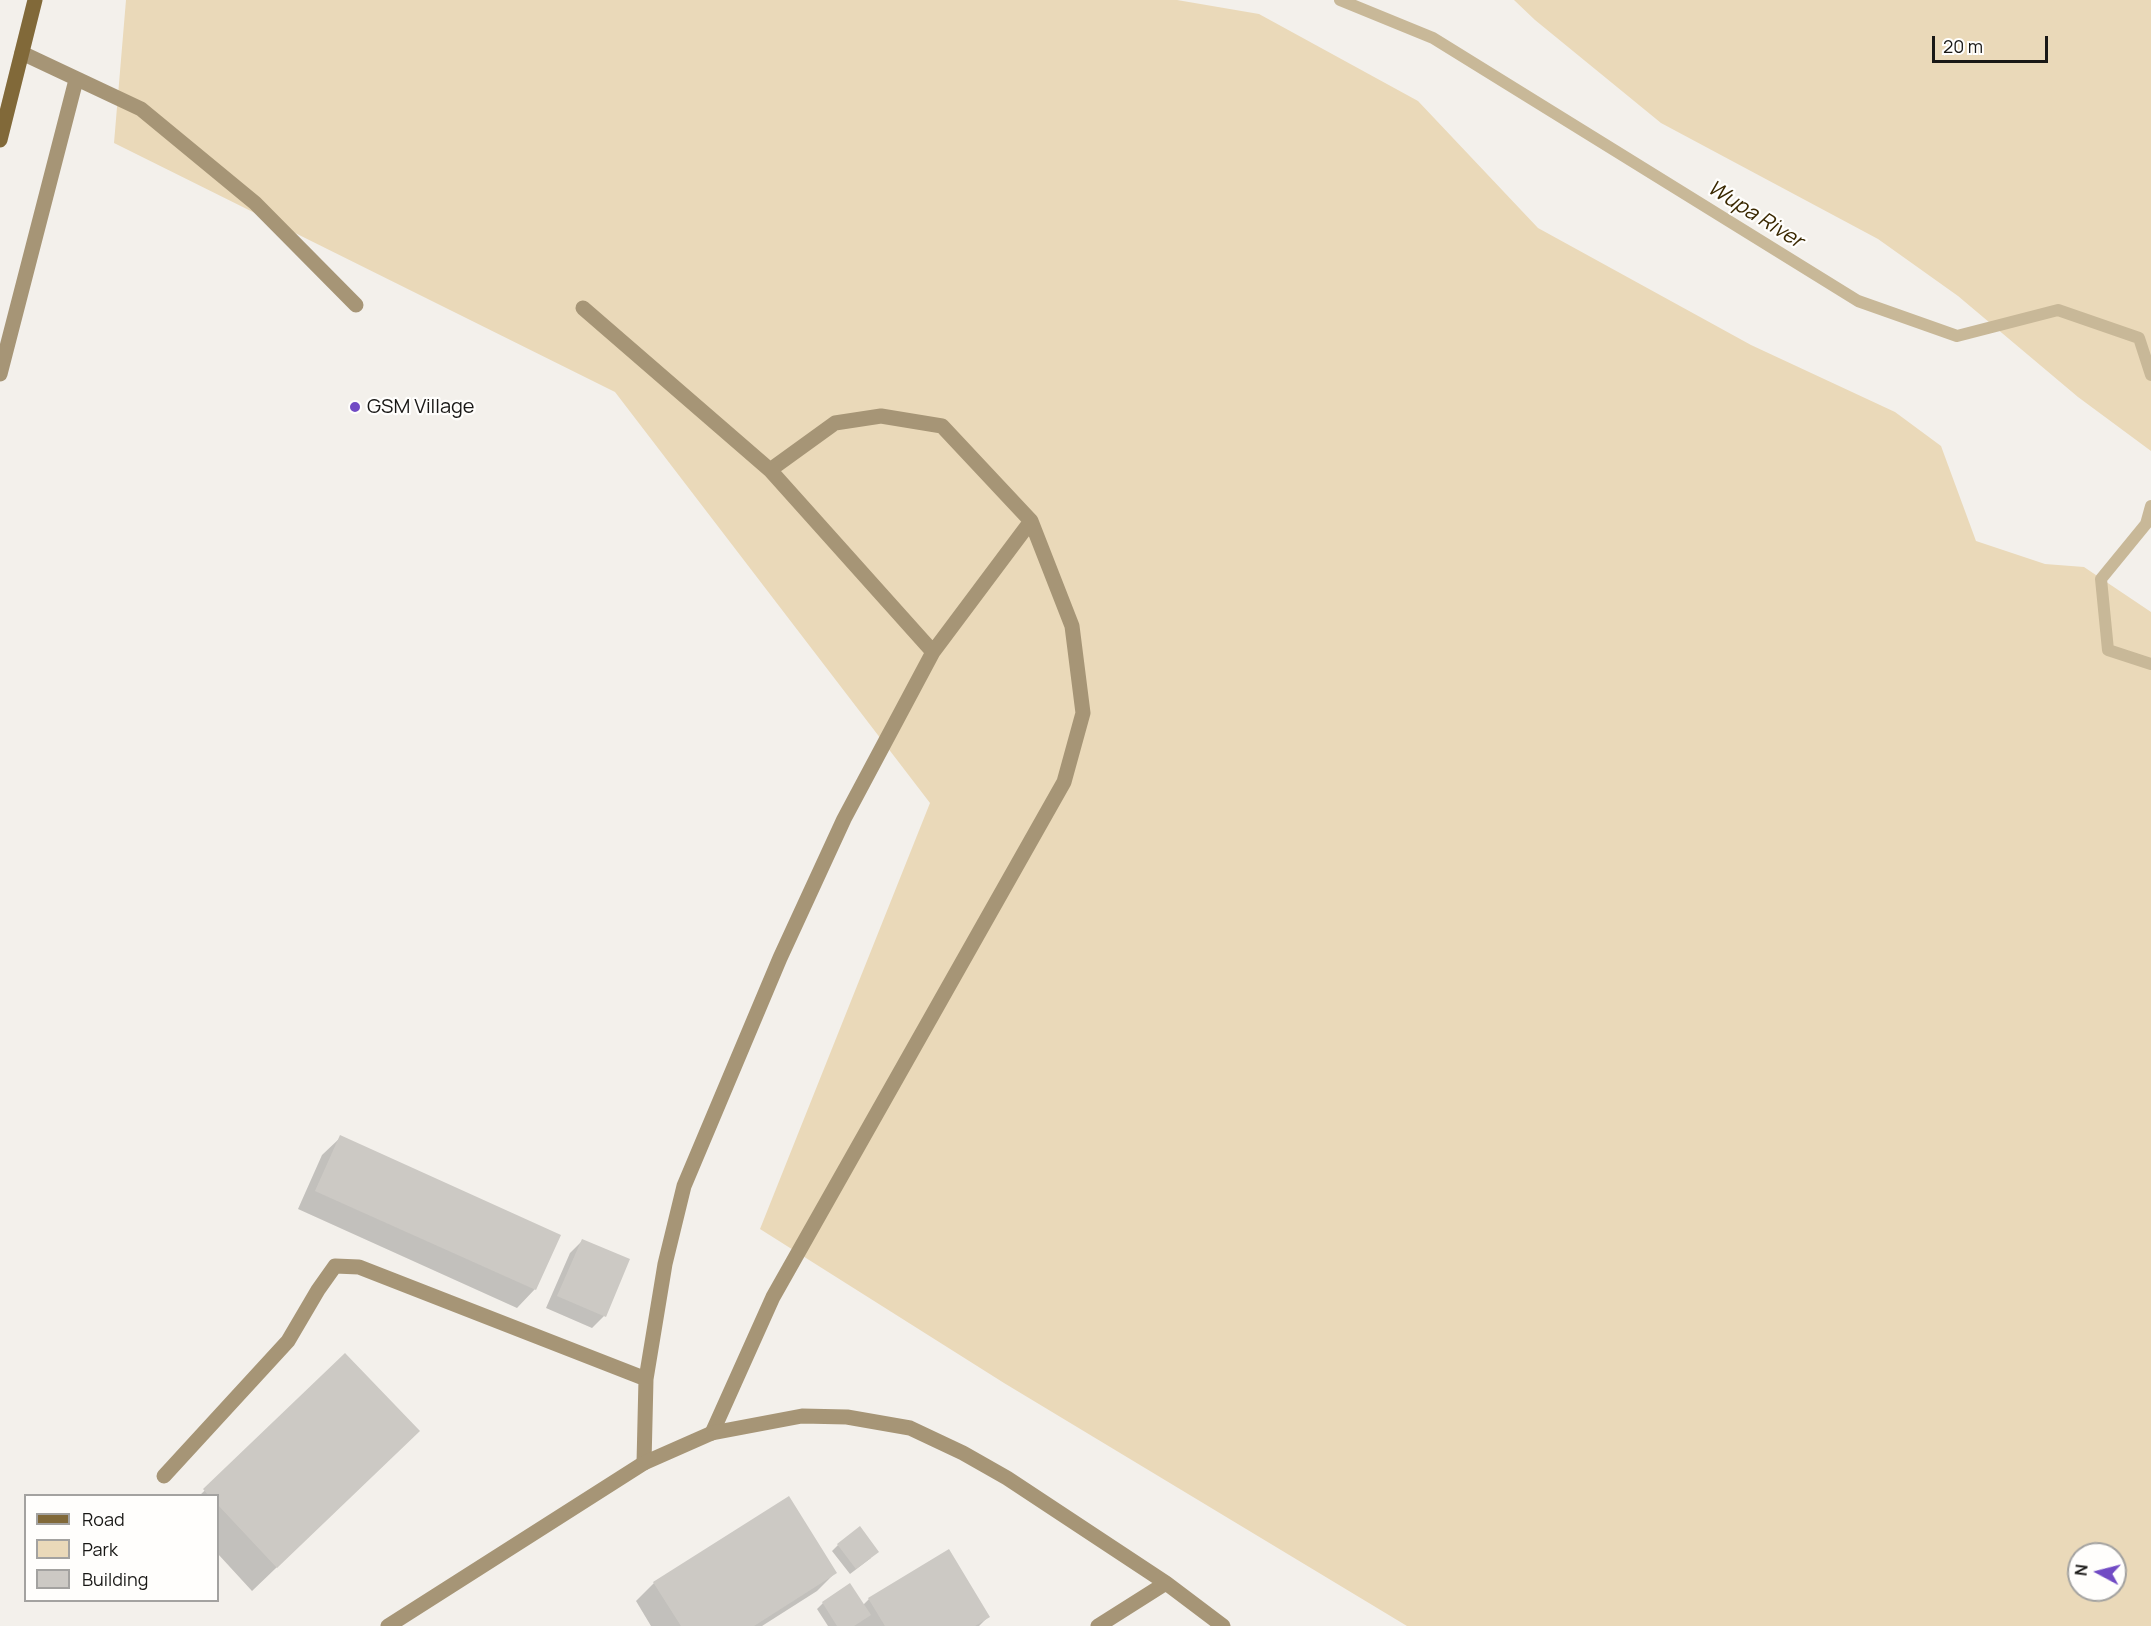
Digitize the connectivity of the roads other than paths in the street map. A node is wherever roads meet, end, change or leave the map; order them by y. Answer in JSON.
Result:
{"nodes":[{"id":1,"x":35,"y":0,"type":"edge"},
{"id":2,"x":22,"y":53,"type":"junction"},
{"id":3,"x":76,"y":80,"type":"junction"},
{"id":4,"x":0,"y":140,"type":"edge"},
{"id":5,"x":356,"y":305,"type":"dead end"},
{"id":6,"x":583,"y":308,"type":"dead end"},
{"id":7,"x":0,"y":374,"type":"edge"},
{"id":8,"x":770,"y":470,"type":"junction"},
{"id":9,"x":1030,"y":521,"type":"junction"},
{"id":10,"x":933,"y":652,"type":"junction"},
{"id":11,"x":646,"y":1380,"type":"junction"},
{"id":12,"x":712,"y":1433,"type":"junction"},
{"id":13,"x":644,"y":1463,"type":"junction"},
{"id":14,"x":164,"y":1476,"type":"dead end"},
{"id":15,"x":1166,"y":1583,"type":"junction"},
{"id":16,"x":388,"y":1626,"type":"edge"},
{"id":17,"x":1098,"y":1626,"type":"edge"},
{"id":18,"x":1223,"y":1626,"type":"edge"}],
"edges":[{"from":1,"to":2,"type":"main road"},
{"from":2,"to":3,"type":"street"},
{"from":2,"to":4,"type":"main road"},
{"from":3,"to":5,"type":"street"},
{"from":3,"to":7,"type":"street"},
{"from":6,"to":8,"type":"street"},
{"from":8,"to":9,"type":"street"},
{"from":8,"to":10,"type":"street"},
{"from":9,"to":10,"type":"street"},
{"from":9,"to":12,"type":"street"},
{"from":10,"to":11,"type":"street"},
{"from":11,"to":13,"type":"street"},
{"from":11,"to":14,"type":"street"},
{"from":12,"to":13,"type":"street"},
{"from":12,"to":15,"type":"street"},
{"from":13,"to":16,"type":"street"},
{"from":15,"to":17,"type":"street"},
{"from":15,"to":18,"type":"street"}]}
